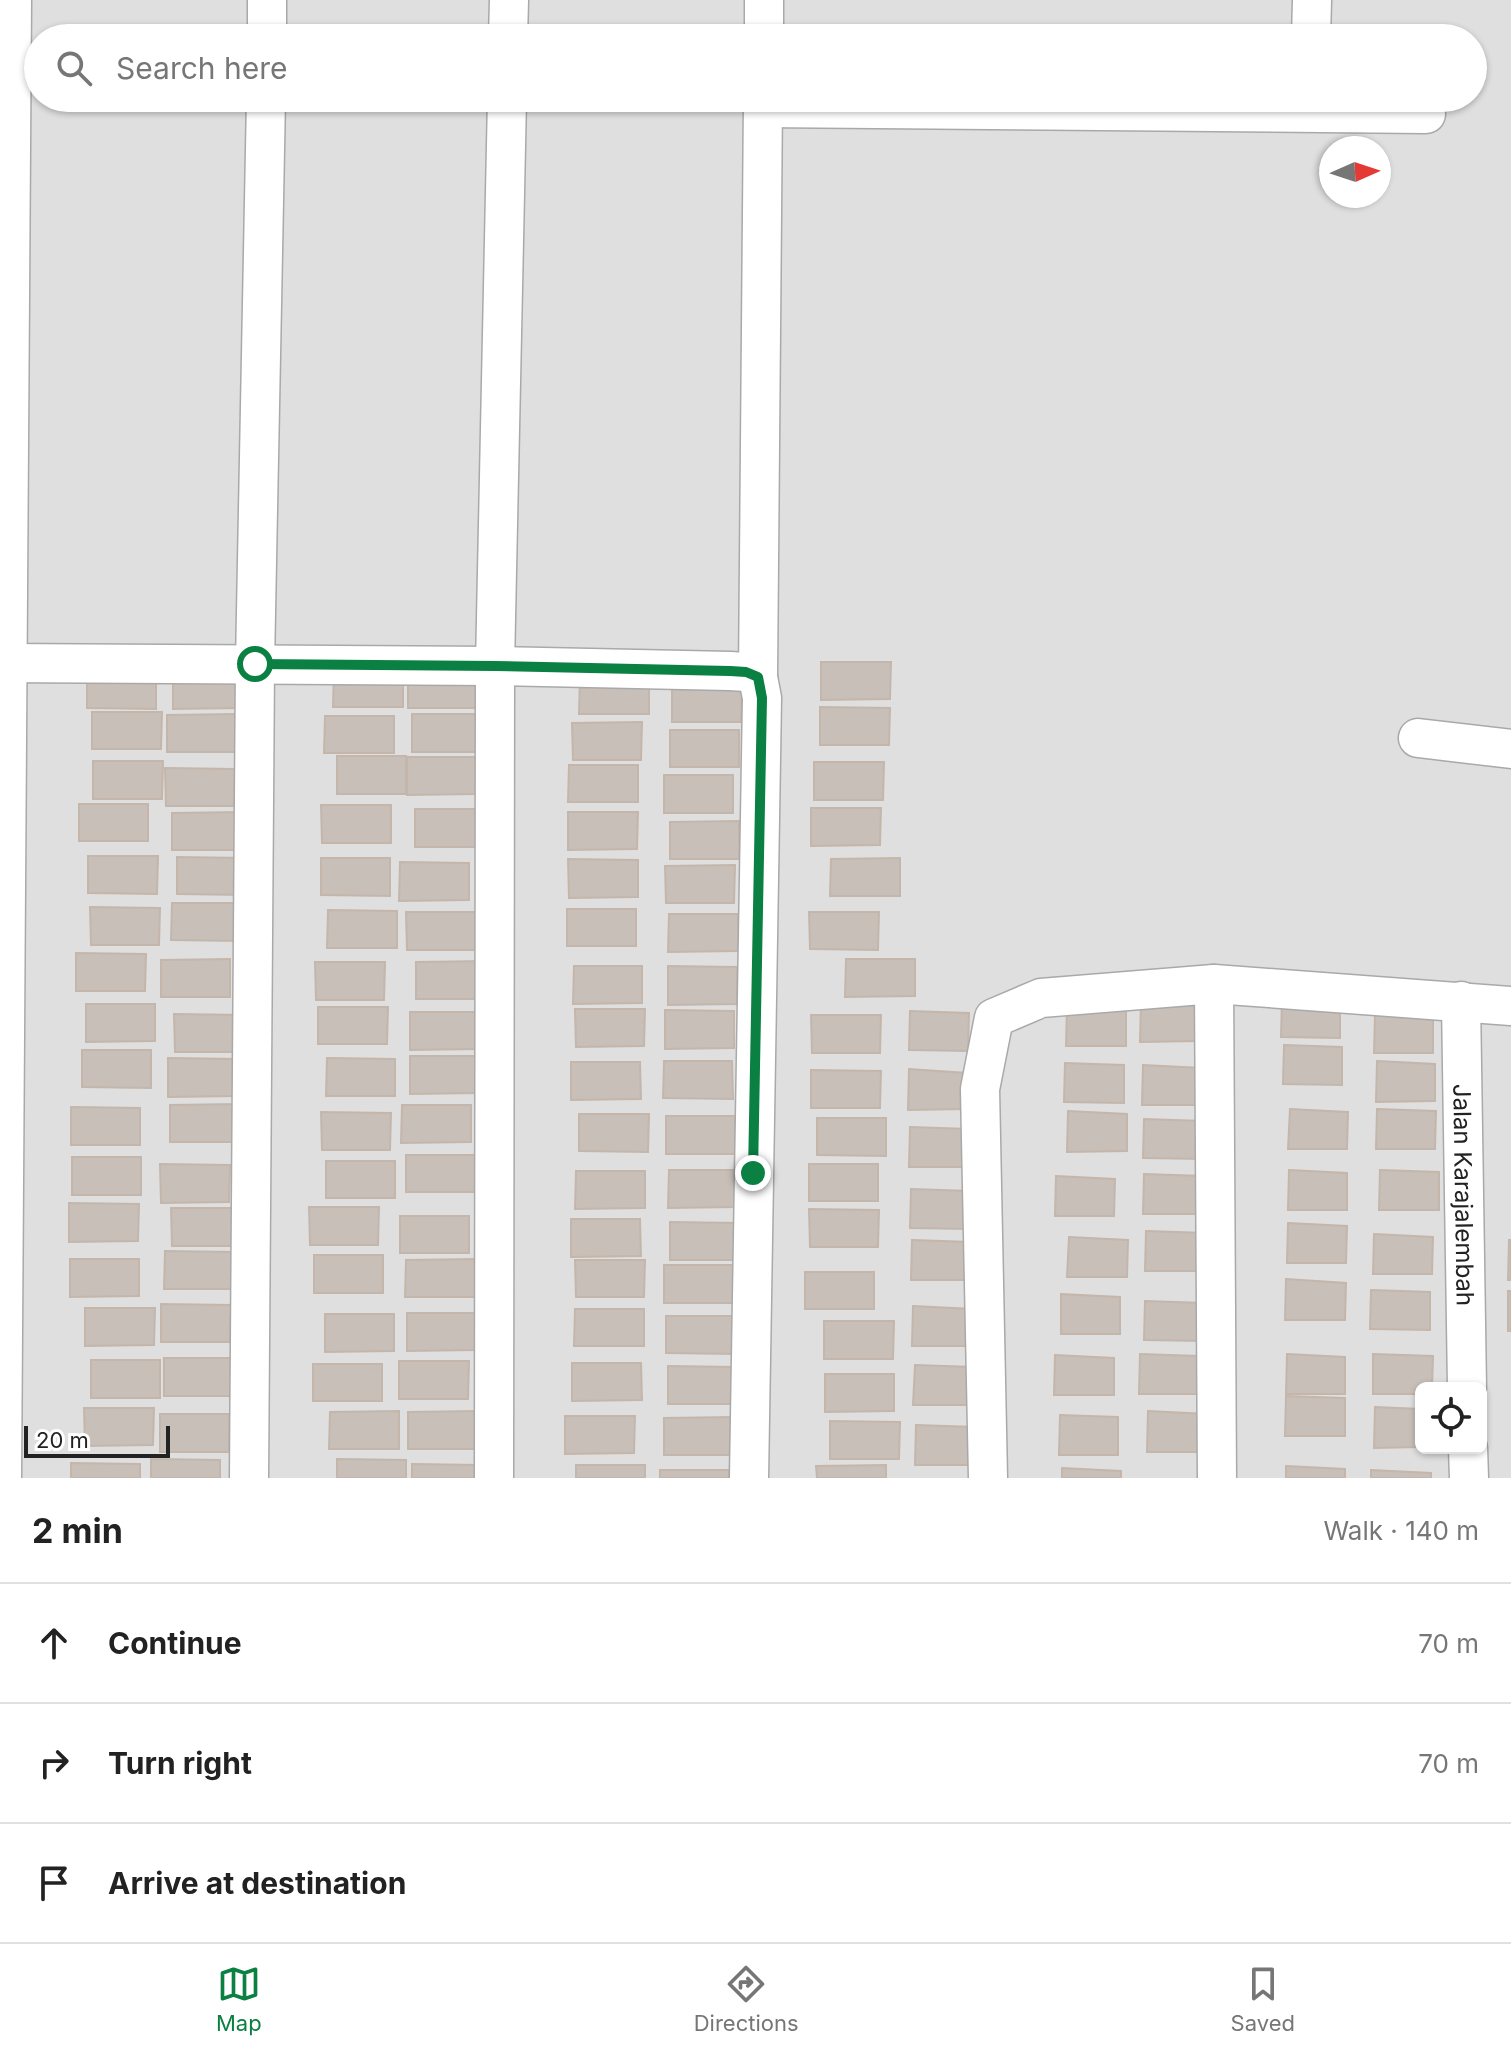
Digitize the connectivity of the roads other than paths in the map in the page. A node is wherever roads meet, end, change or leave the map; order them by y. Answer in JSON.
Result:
{"nodes":[{"id":1,"x":12,"y":0,"type":"edge"},
{"id":2,"x":267,"y":0,"type":"edge"},
{"id":3,"x":509,"y":0,"type":"edge"},
{"id":4,"x":764,"y":0,"type":"edge"},
{"id":5,"x":1312,"y":0,"type":"edge"},
{"id":6,"x":267,"y":24,"type":"edge"},
{"id":7,"x":508,"y":24,"type":"edge"},
{"id":8,"x":764,"y":24,"type":"edge"},
{"id":9,"x":1311,"y":24,"type":"edge"},
{"id":10,"x":266,"y":112,"type":"edge"},
{"id":11,"x":507,"y":112,"type":"edge"},
{"id":12,"x":763,"y":112,"type":"edge"},
{"id":13,"x":1397,"y":112,"type":"edge"},
{"id":14,"x":1426,"y":114,"type":"dead end"},
{"id":15,"x":4,"y":663,"type":"edge"},
{"id":16,"x":255,"y":664,"type":"junction"},
{"id":17,"x":495,"y":666,"type":"junction"},
{"id":18,"x":758,"y":677,"type":"junction"},
{"id":19,"x":1418,"y":738,"type":"dead end"},
{"id":20,"x":1511,"y":749,"type":"edge"},
{"id":21,"x":1214,"y":984,"type":"junction"},
{"id":22,"x":1461,"y":1001,"type":"junction"},
{"id":23,"x":1511,"y":1006,"type":"edge"},
{"id":24,"x":1467,"y":1382,"type":"edge"},
{"id":25,"x":1468,"y":1454,"type":"edge"},
{"id":26,"x":2,"y":1478,"type":"edge"},
{"id":27,"x":249,"y":1478,"type":"edge"},
{"id":28,"x":494,"y":1478,"type":"edge"},
{"id":29,"x":749,"y":1478,"type":"edge"},
{"id":30,"x":988,"y":1478,"type":"edge"},
{"id":31,"x":1217,"y":1478,"type":"edge"},
{"id":32,"x":1469,"y":1478,"type":"edge"}],
"edges":[{"from":1,"to":15,"type":"street"},
{"from":2,"to":6,"type":"street"},
{"from":3,"to":7,"type":"street"},
{"from":4,"to":8,"type":"street"},
{"from":5,"to":9,"type":"street"},
{"from":10,"to":16,"type":"street"},
{"from":11,"to":17,"type":"street"},
{"from":12,"to":18,"type":"street"},
{"from":13,"to":14,"type":"street"},
{"from":15,"to":16,"type":"street"},
{"from":15,"to":26,"type":"street"},
{"from":16,"to":17,"type":"street"},
{"from":16,"to":27,"type":"street"},
{"from":17,"to":18,"type":"street"},
{"from":17,"to":28,"type":"street"},
{"from":18,"to":29,"type":"street"},
{"from":19,"to":20,"type":"street"},
{"from":21,"to":22,"type":"street"},
{"from":21,"to":30,"type":"street"},
{"from":21,"to":31,"type":"street"},
{"from":22,"to":23,"type":"street"},
{"from":22,"to":24,"type":"street","name":"Jalan Karajalembah"},
{"from":25,"to":32,"type":"street"}]}
